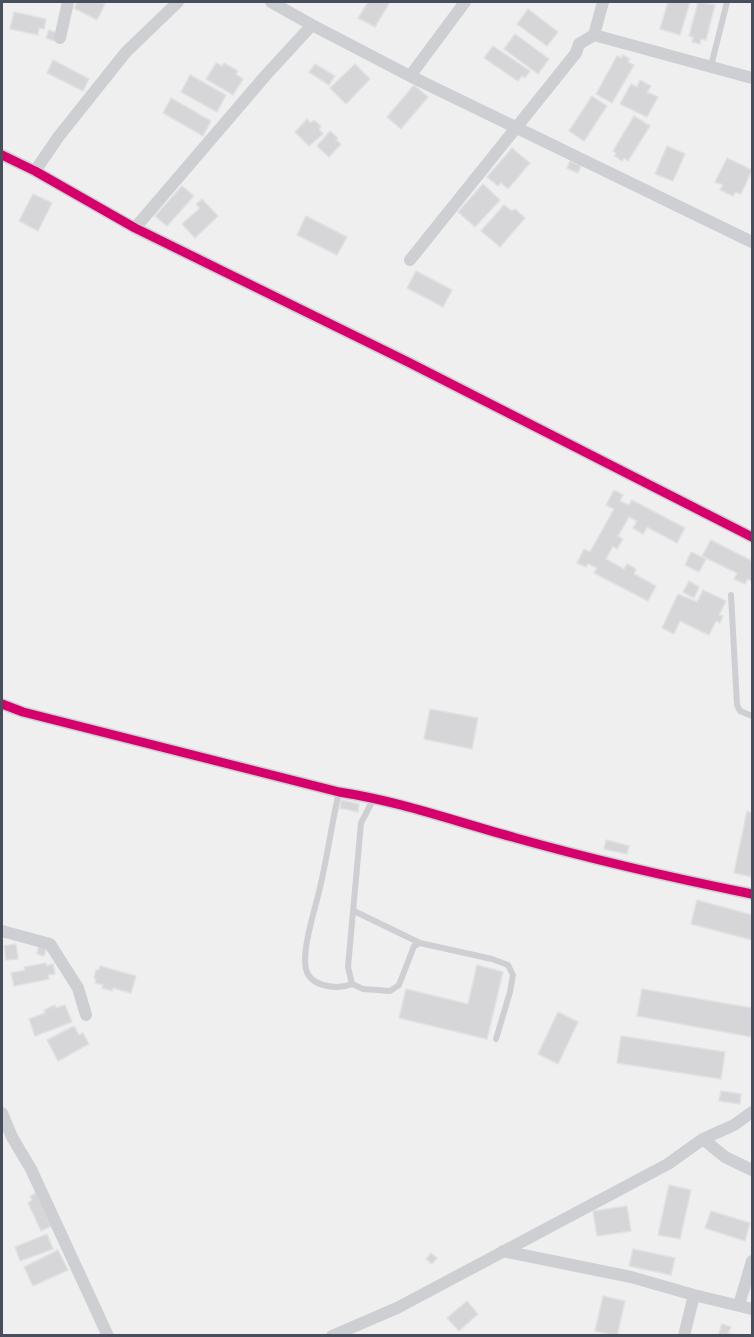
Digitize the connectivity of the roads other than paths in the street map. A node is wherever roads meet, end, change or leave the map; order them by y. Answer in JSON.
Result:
{"nodes":[{"id":1,"x":68,"y":2,"type":"edge"},
{"id":2,"x":178,"y":2,"type":"edge"},
{"id":3,"x":271,"y":2,"type":"edge"},
{"id":4,"x":465,"y":2,"type":"edge"},
{"id":5,"x":603,"y":2,"type":"edge"},
{"id":6,"x":727,"y":2,"type":"edge"},
{"id":7,"x":312,"y":25,"type":"junction"},
{"id":8,"x":594,"y":35,"type":"junction"},
{"id":9,"x":60,"y":38,"type":"dead end"},
{"id":10,"x":711,"y":66,"type":"junction"},
{"id":11,"x":410,"y":76,"type":"junction"},
{"id":12,"x":753,"y":78,"type":"edge"},
{"id":13,"x":515,"y":128,"type":"junction"},
{"id":14,"x":2,"y":155,"type":"edge"},
{"id":15,"x":35,"y":171,"type":"junction"},
{"id":16,"x":135,"y":228,"type":"junction"},
{"id":17,"x":753,"y":242,"type":"edge"},
{"id":18,"x":410,"y":260,"type":"dead end"},
{"id":19,"x":753,"y":537,"type":"edge"},
{"id":20,"x":731,"y":595,"type":"dead end"},
{"id":21,"x":2,"y":704,"type":"edge"},
{"id":22,"x":753,"y":716,"type":"edge"},
{"id":23,"x":339,"y":792,"type":"junction"},
{"id":24,"x":374,"y":798,"type":"junction"},
{"id":25,"x":753,"y":894,"type":"edge"},
{"id":26,"x":354,"y":911,"type":"junction"},
{"id":27,"x":2,"y":931,"type":"edge"},
{"id":28,"x":420,"y":943,"type":"junction"},
{"id":29,"x":352,"y":984,"type":"junction"},
{"id":30,"x":86,"y":1015,"type":"dead end"},
{"id":31,"x":496,"y":1038,"type":"dead end"},
{"id":32,"x":753,"y":1112,"type":"edge"},
{"id":33,"x":2,"y":1113,"type":"edge"},
{"id":34,"x":703,"y":1139,"type":"junction"},
{"id":35,"x":753,"y":1170,"type":"edge"},
{"id":36,"x":503,"y":1251,"type":"junction"},
{"id":37,"x":753,"y":1261,"type":"edge"},
{"id":38,"x":694,"y":1295,"type":"junction"},
{"id":39,"x":739,"y":1305,"type":"junction"},
{"id":40,"x":753,"y":1309,"type":"edge"},
{"id":41,"x":108,"y":1335,"type":"edge"},
{"id":42,"x":332,"y":1335,"type":"edge"},
{"id":43,"x":684,"y":1335,"type":"edge"}],
"edges":[{"from":1,"to":9,"type":"street"},
{"from":2,"to":15,"type":"street"},
{"from":3,"to":7,"type":"street"},
{"from":4,"to":11,"type":"street"},
{"from":5,"to":8,"type":"street"},
{"from":6,"to":10,"type":"lane"},
{"from":7,"to":11,"type":"street"},
{"from":7,"to":16,"type":"street"},
{"from":8,"to":10,"type":"street"},
{"from":8,"to":13,"type":"street"},
{"from":10,"to":12,"type":"street"},
{"from":11,"to":13,"type":"street"},
{"from":13,"to":17,"type":"street"},
{"from":13,"to":18,"type":"street"},
{"from":14,"to":15,"type":"street"},
{"from":15,"to":16,"type":"street"},
{"from":16,"to":19,"type":"street"},
{"from":20,"to":22,"type":"lane"},
{"from":21,"to":23,"type":"street"},
{"from":23,"to":24,"type":"street"},
{"from":23,"to":29,"type":"lane"},
{"from":24,"to":25,"type":"street"},
{"from":24,"to":26,"type":"lane"},
{"from":26,"to":28,"type":"lane"},
{"from":26,"to":29,"type":"lane"},
{"from":27,"to":30,"type":"street"},
{"from":28,"to":29,"type":"lane"},
{"from":28,"to":31,"type":"lane"},
{"from":32,"to":34,"type":"street"},
{"from":33,"to":41,"type":"street"},
{"from":34,"to":35,"type":"street"},
{"from":34,"to":36,"type":"street"},
{"from":36,"to":38,"type":"street"},
{"from":36,"to":42,"type":"street"},
{"from":37,"to":39,"type":"street"},
{"from":38,"to":39,"type":"street"},
{"from":38,"to":43,"type":"street"},
{"from":39,"to":40,"type":"street"}]}
